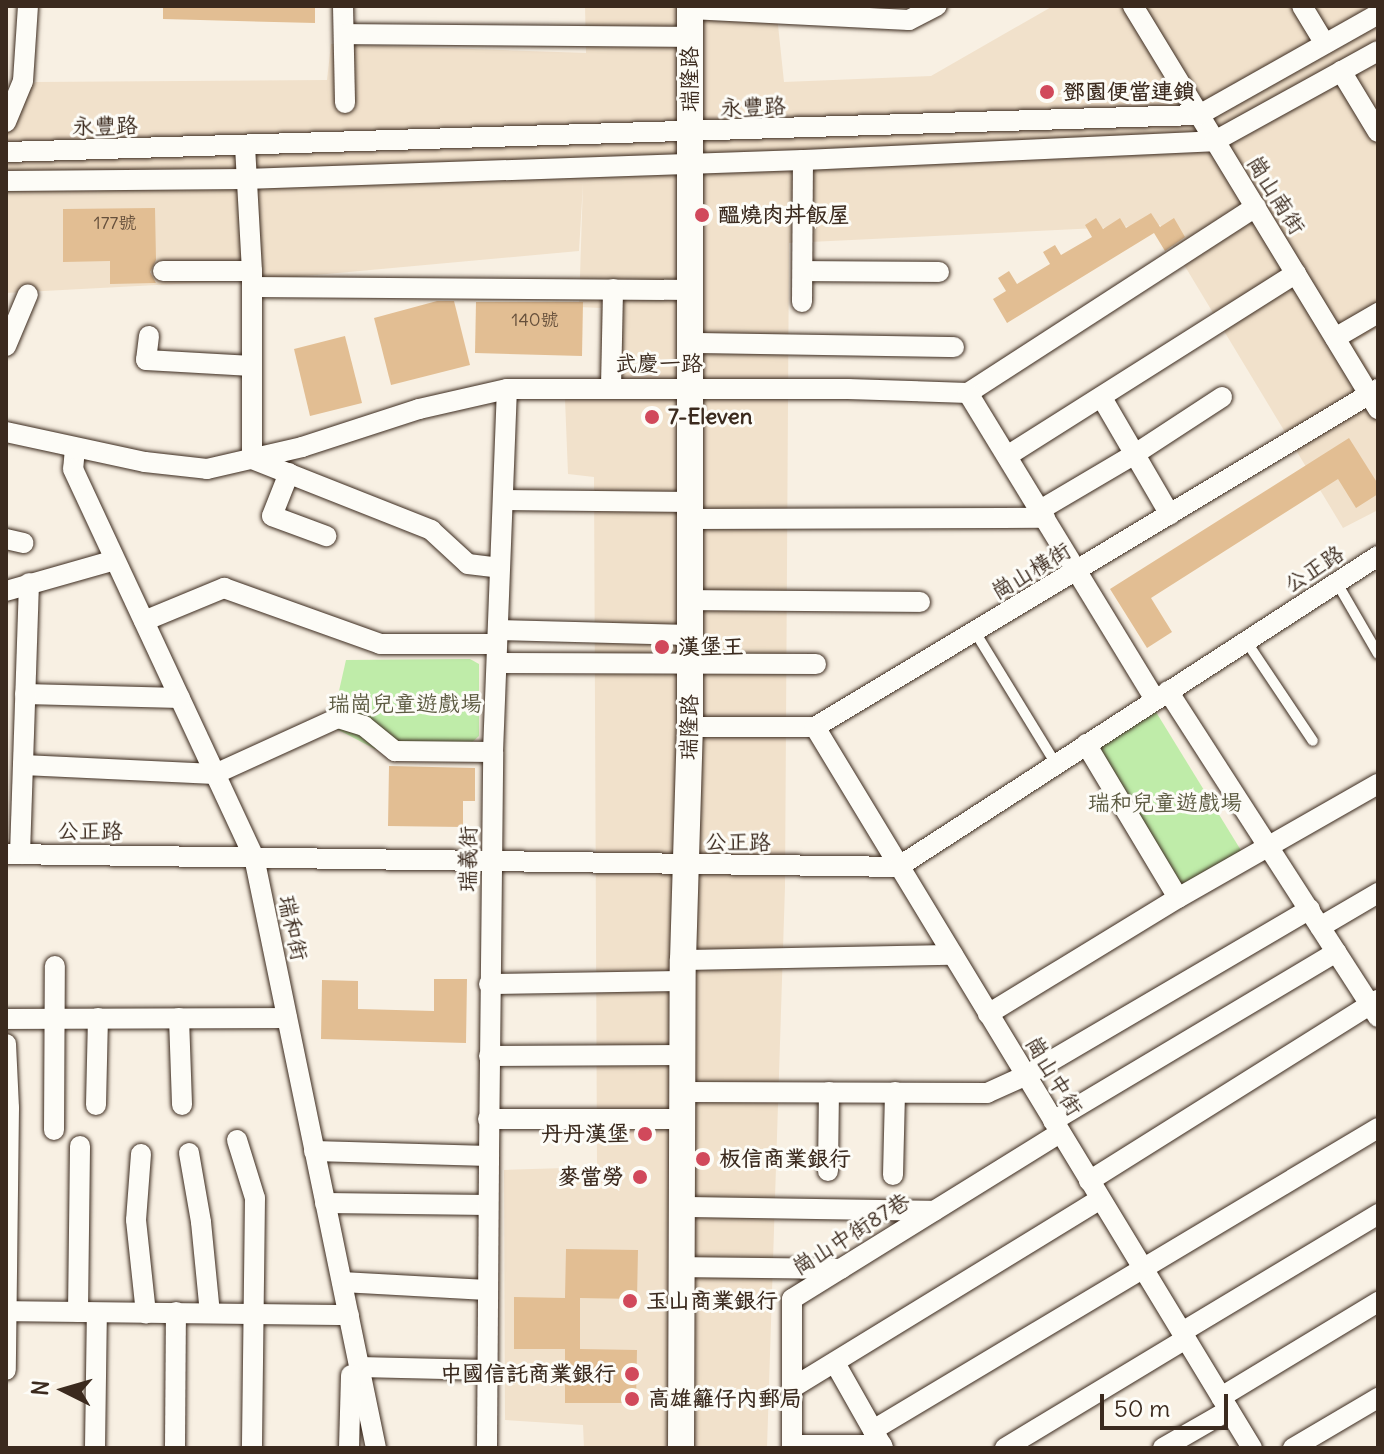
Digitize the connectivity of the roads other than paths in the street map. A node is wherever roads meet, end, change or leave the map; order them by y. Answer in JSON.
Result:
{"nodes":[{"id":1,"x":28,"y":6,"type":"edge"},
{"id":2,"x":343,"y":6,"type":"edge"},
{"id":3,"x":937,"y":6,"type":"edge"},
{"id":4,"x":1133,"y":6,"type":"edge"},
{"id":5,"x":1302,"y":6,"type":"edge"},
{"id":6,"x":690,"y":8,"type":"edge"},
{"id":7,"x":1378,"y":14,"type":"edge"},
{"id":8,"x":344,"y":34,"type":"junction"},
{"id":9,"x":690,"y":37,"type":"junction"},
{"id":10,"x":1325,"y":44,"type":"junction"},
{"id":11,"x":1378,"y":51,"type":"edge"},
{"id":12,"x":1341,"y":71,"type":"junction"},
{"id":13,"x":15,"y":81,"type":"edge"},
{"id":14,"x":345,"y":103,"type":"dead end"},
{"id":15,"x":1199,"y":115,"type":"junction"},
{"id":16,"x":6,"y":122,"type":"edge"},
{"id":17,"x":1378,"y":132,"type":"edge"},
{"id":18,"x":690,"y":133,"type":"junction"},
{"id":19,"x":1215,"y":141,"type":"junction"},
{"id":20,"x":245,"y":146,"type":"junction"},
{"id":21,"x":6,"y":152,"type":"edge"},
{"id":22,"x":803,"y":160,"type":"junction"},
{"id":23,"x":690,"y":164,"type":"junction"},
{"id":24,"x":245,"y":179,"type":"junction"},
{"id":25,"x":6,"y":181,"type":"edge"},
{"id":26,"x":1256,"y":207,"type":"junction"},
{"id":27,"x":163,"y":271,"type":"dead end"},
{"id":28,"x":803,"y":271,"type":"junction"},
{"id":29,"x":939,"y":272,"type":"dead end"},
{"id":30,"x":1296,"y":273,"type":"junction"},
{"id":31,"x":252,"y":279,"type":"junction"},
{"id":32,"x":613,"y":289,"type":"junction"},
{"id":33,"x":692,"y":290,"type":"junction"},
{"id":34,"x":28,"y":294,"type":"dead end"},
{"id":35,"x":802,"y":302,"type":"dead end"},
{"id":36,"x":1378,"y":313,"type":"edge"},
{"id":37,"x":149,"y":336,"type":"dead end"},
{"id":38,"x":1335,"y":338,"type":"junction"},
{"id":39,"x":692,"y":343,"type":"junction"},
{"id":40,"x":6,"y":346,"type":"edge"},
{"id":41,"x":954,"y":347,"type":"dead end"},
{"id":42,"x":252,"y":366,"type":"junction"},
{"id":43,"x":611,"y":387,"type":"junction"},
{"id":44,"x":691,"y":388,"type":"junction"},
{"id":45,"x":507,"y":389,"type":"junction"},
{"id":46,"x":968,"y":393,"type":"junction"},
{"id":47,"x":1222,"y":397,"type":"dead end"},
{"id":48,"x":1375,"y":397,"type":"edge"},
{"id":49,"x":1102,"y":398,"type":"junction"},
{"id":50,"x":6,"y":432,"type":"edge"},
{"id":51,"x":75,"y":448,"type":"junction"},
{"id":52,"x":1135,"y":454,"type":"junction"},
{"id":53,"x":1007,"y":456,"type":"junction"},
{"id":54,"x":252,"y":459,"type":"junction"},
{"id":55,"x":289,"y":473,"type":"junction"},
{"id":56,"x":503,"y":500,"type":"junction"},
{"id":57,"x":691,"y":510,"type":"junction"},
{"id":58,"x":1042,"y":514,"type":"junction"},
{"id":59,"x":1170,"y":515,"type":"junction"},
{"id":60,"x":326,"y":536,"type":"dead end"},
{"id":61,"x":1378,"y":556,"type":"edge"},
{"id":62,"x":115,"y":560,"type":"junction"},
{"id":63,"x":500,"y":568,"type":"junction"},
{"id":64,"x":1077,"y":571,"type":"junction"},
{"id":65,"x":29,"y":583,"type":"junction"},
{"id":66,"x":1337,"y":583,"type":"junction"},
{"id":67,"x":6,"y":591,"type":"edge"},
{"id":68,"x":690,"y":600,"type":"junction"},
{"id":69,"x":920,"y":602,"type":"dead end"},
{"id":70,"x":144,"y":621,"type":"junction"},
{"id":71,"x":975,"y":632,"type":"junction"},
{"id":72,"x":690,"y":635,"type":"junction"},
{"id":73,"x":1246,"y":641,"type":"junction"},
{"id":74,"x":497,"y":646,"type":"junction"},
{"id":75,"x":1378,"y":654,"type":"edge"},
{"id":76,"x":690,"y":661,"type":"junction"},
{"id":77,"x":816,"y":664,"type":"dead end"},
{"id":78,"x":25,"y":694,"type":"junction"},
{"id":79,"x":1162,"y":695,"type":"junction"},
{"id":80,"x":180,"y":698,"type":"junction"},
{"id":81,"x":690,"y":727,"type":"junction"},
{"id":82,"x":815,"y":727,"type":"junction"},
{"id":83,"x":1313,"y":741,"type":"dead end"},
{"id":84,"x":1086,"y":744,"type":"junction"},
{"id":85,"x":493,"y":752,"type":"junction"},
{"id":86,"x":1056,"y":764,"type":"junction"},
{"id":87,"x":23,"y":765,"type":"junction"},
{"id":88,"x":215,"y":774,"type":"junction"},
{"id":89,"x":1378,"y":784,"type":"edge"},
{"id":90,"x":1268,"y":848,"type":"junction"},
{"id":91,"x":13,"y":854,"type":"edge"},
{"id":92,"x":254,"y":857,"type":"junction"},
{"id":93,"x":492,"y":862,"type":"junction"},
{"id":94,"x":687,"y":865,"type":"junction"},
{"id":95,"x":898,"y":867,"type":"junction"},
{"id":96,"x":1378,"y":893,"type":"edge"},
{"id":97,"x":1178,"y":898,"type":"junction"},
{"id":98,"x":1315,"y":918,"type":"junction"},
{"id":99,"x":1336,"y":952,"type":"junction"},
{"id":100,"x":953,"y":955,"type":"junction"},
{"id":101,"x":55,"y":966,"type":"dead end"},
{"id":102,"x":684,"y":970,"type":"junction"},
{"id":103,"x":489,"y":984,"type":"junction"},
{"id":104,"x":1376,"y":1007,"type":"edge"},
{"id":105,"x":988,"y":1014,"type":"junction"},
{"id":106,"x":98,"y":1018,"type":"junction"},
{"id":107,"x":179,"y":1018,"type":"junction"},
{"id":108,"x":287,"y":1018,"type":"junction"},
{"id":109,"x":6,"y":1019,"type":"edge"},
{"id":110,"x":55,"y":1019,"type":"junction"},
{"id":111,"x":6,"y":1044,"type":"edge"},
{"id":112,"x":683,"y":1055,"type":"junction"},
{"id":113,"x":489,"y":1056,"type":"junction"},
{"id":114,"x":1027,"y":1075,"type":"junction"},
{"id":115,"x":682,"y":1092,"type":"junction"},
{"id":116,"x":829,"y":1092,"type":"junction"},
{"id":117,"x":895,"y":1092,"type":"junction"},
{"id":118,"x":96,"y":1105,"type":"dead end"},
{"id":119,"x":182,"y":1105,"type":"dead end"},
{"id":120,"x":488,"y":1119,"type":"junction"},
{"id":121,"x":683,"y":1119,"type":"junction"},
{"id":122,"x":1056,"y":1127,"type":"junction"},
{"id":123,"x":1378,"y":1128,"type":"edge"},
{"id":124,"x":54,"y":1130,"type":"dead end"},
{"id":125,"x":237,"y":1140,"type":"dead end"},
{"id":126,"x":80,"y":1146,"type":"dead end"},
{"id":127,"x":314,"y":1151,"type":"junction"},
{"id":128,"x":189,"y":1153,"type":"dead end"},
{"id":129,"x":141,"y":1154,"type":"dead end"},
{"id":130,"x":489,"y":1156,"type":"junction"},
{"id":131,"x":828,"y":1171,"type":"dead end"},
{"id":132,"x":893,"y":1175,"type":"dead end"},
{"id":133,"x":1095,"y":1190,"type":"junction"},
{"id":134,"x":325,"y":1203,"type":"junction"},
{"id":135,"x":488,"y":1205,"type":"junction"},
{"id":136,"x":682,"y":1207,"type":"junction"},
{"id":137,"x":934,"y":1211,"type":"junction"},
{"id":138,"x":1378,"y":1214,"type":"edge"},
{"id":139,"x":682,"y":1267,"type":"junction"},
{"id":140,"x":841,"y":1269,"type":"junction"},
{"id":141,"x":1144,"y":1270,"type":"junction"},
{"id":142,"x":342,"y":1282,"type":"junction"},
{"id":143,"x":487,"y":1290,"type":"junction"},
{"id":144,"x":1378,"y":1302,"type":"edge"},
{"id":145,"x":6,"y":1311,"type":"edge"},
{"id":146,"x":88,"y":1312,"type":"junction"},
{"id":147,"x":176,"y":1312,"type":"junction"},
{"id":148,"x":146,"y":1313,"type":"junction"},
{"id":149,"x":210,"y":1313,"type":"junction"},
{"id":150,"x":253,"y":1313,"type":"junction"},
{"id":151,"x":349,"y":1315,"type":"junction"},
{"id":152,"x":352,"y":1336,"type":"junction"},
{"id":153,"x":1184,"y":1336,"type":"junction"},
{"id":154,"x":835,"y":1363,"type":"junction"},
{"id":155,"x":359,"y":1367,"type":"junction"},
{"id":156,"x":6,"y":1370,"type":"edge"},
{"id":157,"x":487,"y":1370,"type":"junction"},
{"id":158,"x":792,"y":1388,"type":"junction"},
{"id":159,"x":1378,"y":1398,"type":"edge"},
{"id":160,"x":1225,"y":1403,"type":"junction"},
{"id":161,"x":879,"y":1441,"type":"edge"},
{"id":162,"x":792,"y":1447,"type":"edge"},
{"id":163,"x":95,"y":1448,"type":"edge"},
{"id":164,"x":175,"y":1448,"type":"edge"},
{"id":165,"x":252,"y":1448,"type":"edge"},
{"id":166,"x":349,"y":1448,"type":"edge"},
{"id":167,"x":376,"y":1448,"type":"edge"},
{"id":168,"x":487,"y":1448,"type":"edge"},
{"id":169,"x":681,"y":1448,"type":"edge"},
{"id":170,"x":1005,"y":1448,"type":"edge"},
{"id":171,"x":1163,"y":1448,"type":"edge"},
{"id":172,"x":1252,"y":1448,"type":"edge"},
{"id":173,"x":1293,"y":1448,"type":"edge"}],
"edges":[{"from":1,"to":13,"type":"street"},
{"from":2,"to":8,"type":"street"},
{"from":3,"to":6,"type":"street"},
{"from":4,"to":15,"type":"street","name":"崗山南街"},
{"from":5,"to":10,"type":"street"},
{"from":6,"to":9,"type":"street","name":"瑞隆路"},
{"from":7,"to":10,"type":"street","name":"永豐路"},
{"from":8,"to":9,"type":"street"},
{"from":8,"to":14,"type":"street"},
{"from":9,"to":18,"type":"street","name":"瑞隆路"},
{"from":10,"to":15,"type":"street","name":"永豐路"},
{"from":11,"to":12,"type":"street"},
{"from":12,"to":17,"type":"street"},
{"from":12,"to":19,"type":"street"},
{"from":13,"to":16,"type":"street"},
{"from":15,"to":18,"type":"street","name":"永豐路"},
{"from":15,"to":19,"type":"street","name":"崗山南街"},
{"from":18,"to":20,"type":"street","name":"永豐路"},
{"from":18,"to":23,"type":"street","name":"瑞隆路"},
{"from":19,"to":22,"type":"street"},
{"from":19,"to":26,"type":"street","name":"崗山南街"},
{"from":20,"to":21,"type":"street","name":"永豐路"},
{"from":20,"to":24,"type":"street"},
{"from":22,"to":23,"type":"street"},
{"from":22,"to":28,"type":"street"},
{"from":23,"to":24,"type":"street"},
{"from":23,"to":33,"type":"street","name":"瑞隆路"},
{"from":24,"to":25,"type":"street"},
{"from":24,"to":31,"type":"street"},
{"from":26,"to":30,"type":"street","name":"崗山南街"},
{"from":26,"to":46,"type":"street"},
{"from":27,"to":31,"type":"street"},
{"from":28,"to":29,"type":"street"},
{"from":28,"to":35,"type":"street"},
{"from":30,"to":38,"type":"street","name":"崗山南街"},
{"from":30,"to":49,"type":"street"},
{"from":31,"to":32,"type":"street"},
{"from":31,"to":42,"type":"street"},
{"from":32,"to":33,"type":"street"},
{"from":32,"to":43,"type":"street"},
{"from":33,"to":39,"type":"street","name":"瑞隆路"},
{"from":34,"to":40,"type":"street"},
{"from":36,"to":38,"type":"street"},
{"from":37,"to":42,"type":"street"},
{"from":38,"to":48,"type":"street","name":"崗山南街"},
{"from":39,"to":41,"type":"street"},
{"from":39,"to":44,"type":"street","name":"瑞隆路"},
{"from":42,"to":54,"type":"street"},
{"from":43,"to":44,"type":"street","name":"武慶一路"},
{"from":43,"to":45,"type":"street","name":"武慶一路"},
{"from":44,"to":46,"type":"street","name":"武慶一路"},
{"from":44,"to":57,"type":"street","name":"瑞隆路"},
{"from":45,"to":54,"type":"street","name":"武慶一路"},
{"from":45,"to":56,"type":"street","name":"瑞義街"},
{"from":46,"to":53,"type":"street"},
{"from":47,"to":52,"type":"street"},
{"from":48,"to":59,"type":"street","name":"崗山橫街"},
{"from":49,"to":52,"type":"street"},
{"from":49,"to":53,"type":"street"},
{"from":50,"to":51,"type":"street","name":"武慶一路"},
{"from":51,"to":54,"type":"street","name":"武慶一路"},
{"from":51,"to":62,"type":"street","name":"瑞和街"},
{"from":52,"to":58,"type":"street"},
{"from":52,"to":59,"type":"street"},
{"from":53,"to":58,"type":"street"},
{"from":54,"to":55,"type":"street"},
{"from":55,"to":60,"type":"street"},
{"from":55,"to":63,"type":"street"},
{"from":56,"to":57,"type":"street"},
{"from":56,"to":63,"type":"street","name":"瑞義街"},
{"from":57,"to":58,"type":"street"},
{"from":57,"to":68,"type":"street","name":"瑞隆路"},
{"from":58,"to":64,"type":"street"},
{"from":59,"to":64,"type":"street","name":"崗山橫街"},
{"from":61,"to":66,"type":"street","name":"公正路"},
{"from":62,"to":65,"type":"street"},
{"from":62,"to":70,"type":"street","name":"瑞和街"},
{"from":63,"to":74,"type":"street","name":"瑞義街"},
{"from":64,"to":71,"type":"street","name":"崗山橫街"},
{"from":64,"to":79,"type":"street"},
{"from":65,"to":67,"type":"street"},
{"from":65,"to":78,"type":"street"},
{"from":66,"to":73,"type":"street","name":"公正路"},
{"from":66,"to":75,"type":"lane"},
{"from":68,"to":69,"type":"street"},
{"from":68,"to":72,"type":"street","name":"瑞隆路"},
{"from":70,"to":74,"type":"street"},
{"from":70,"to":80,"type":"street","name":"瑞和街"},
{"from":71,"to":82,"type":"street","name":"崗山橫街"},
{"from":71,"to":86,"type":"lane"},
{"from":72,"to":74,"type":"street"},
{"from":72,"to":76,"type":"street","name":"瑞隆路"},
{"from":73,"to":79,"type":"street","name":"公正路"},
{"from":73,"to":83,"type":"lane"},
{"from":74,"to":76,"type":"street"},
{"from":74,"to":85,"type":"street","name":"瑞義街"},
{"from":76,"to":77,"type":"street"},
{"from":76,"to":81,"type":"street","name":"瑞隆路"},
{"from":78,"to":80,"type":"street"},
{"from":78,"to":87,"type":"street"},
{"from":79,"to":84,"type":"street","name":"公正路"},
{"from":79,"to":90,"type":"street"},
{"from":80,"to":88,"type":"street","name":"瑞和街"},
{"from":81,"to":82,"type":"street"},
{"from":81,"to":94,"type":"street","name":"瑞隆路"},
{"from":82,"to":95,"type":"street","name":"崗山中街"},
{"from":84,"to":86,"type":"street","name":"公正路"},
{"from":84,"to":97,"type":"street"},
{"from":85,"to":88,"type":"street"},
{"from":85,"to":93,"type":"street","name":"瑞義街"},
{"from":86,"to":95,"type":"street","name":"公正路"},
{"from":87,"to":88,"type":"street"},
{"from":87,"to":91,"type":"street"},
{"from":88,"to":92,"type":"street","name":"瑞和街"},
{"from":89,"to":90,"type":"street"},
{"from":90,"to":97,"type":"street"},
{"from":90,"to":98,"type":"street"},
{"from":91,"to":92,"type":"street","name":"公正路"},
{"from":92,"to":93,"type":"street","name":"公正路"},
{"from":92,"to":108,"type":"street","name":"瑞和街"},
{"from":93,"to":94,"type":"street","name":"公正路"},
{"from":93,"to":103,"type":"street","name":"瑞義街"},
{"from":94,"to":95,"type":"street","name":"公正路"},
{"from":94,"to":102,"type":"street","name":"瑞隆路"},
{"from":95,"to":100,"type":"street","name":"崗山中街"},
{"from":96,"to":98,"type":"street"},
{"from":97,"to":105,"type":"street"},
{"from":98,"to":99,"type":"street"},
{"from":98,"to":114,"type":"street"},
{"from":99,"to":104,"type":"street"},
{"from":99,"to":122,"type":"street","name":"崗山中街87巷"},
{"from":100,"to":102,"type":"street"},
{"from":100,"to":105,"type":"street","name":"崗山中街"},
{"from":101,"to":110,"type":"street"},
{"from":102,"to":103,"type":"street"},
{"from":102,"to":112,"type":"street","name":"瑞隆路"},
{"from":103,"to":113,"type":"street","name":"瑞義街"},
{"from":104,"to":133,"type":"street"},
{"from":105,"to":114,"type":"street","name":"崗山中街"},
{"from":106,"to":107,"type":"street"},
{"from":106,"to":110,"type":"street"},
{"from":106,"to":118,"type":"street"},
{"from":107,"to":108,"type":"street"},
{"from":107,"to":119,"type":"street"},
{"from":108,"to":127,"type":"street","name":"瑞和街"},
{"from":109,"to":110,"type":"street"},
{"from":110,"to":124,"type":"street"},
{"from":111,"to":145,"type":"street"},
{"from":112,"to":113,"type":"street"},
{"from":112,"to":115,"type":"street","name":"瑞隆路"},
{"from":113,"to":120,"type":"street","name":"瑞義街"},
{"from":114,"to":117,"type":"street"},
{"from":114,"to":122,"type":"street","name":"崗山中街"},
{"from":115,"to":116,"type":"street"},
{"from":115,"to":121,"type":"street","name":"瑞隆路"},
{"from":116,"to":117,"type":"street"},
{"from":116,"to":131,"type":"street"},
{"from":117,"to":132,"type":"street"},
{"from":120,"to":121,"type":"street"},
{"from":120,"to":130,"type":"street","name":"瑞義街"},
{"from":121,"to":136,"type":"street","name":"瑞隆路"},
{"from":122,"to":133,"type":"street","name":"崗山中街"},
{"from":122,"to":137,"type":"street","name":"崗山中街87巷"},
{"from":123,"to":141,"type":"street"},
{"from":125,"to":150,"type":"street"},
{"from":126,"to":146,"type":"street"},
{"from":127,"to":130,"type":"street"},
{"from":127,"to":134,"type":"street","name":"瑞和街"},
{"from":128,"to":149,"type":"street"},
{"from":129,"to":148,"type":"street"},
{"from":130,"to":135,"type":"street","name":"瑞義街"},
{"from":133,"to":141,"type":"street","name":"崗山中街"},
{"from":133,"to":154,"type":"street"},
{"from":134,"to":135,"type":"street"},
{"from":134,"to":142,"type":"street","name":"瑞和街"},
{"from":135,"to":143,"type":"street","name":"瑞義街"},
{"from":136,"to":137,"type":"street"},
{"from":136,"to":139,"type":"street","name":"瑞隆路"},
{"from":137,"to":140,"type":"street","name":"崗山中街87巷"},
{"from":138,"to":153,"type":"street"},
{"from":139,"to":140,"type":"street"},
{"from":139,"to":169,"type":"street","name":"瑞隆路"},
{"from":140,"to":158,"type":"street","name":"崗山中街87巷"},
{"from":141,"to":153,"type":"street","name":"崗山中街"},
{"from":141,"to":161,"type":"street"},
{"from":142,"to":143,"type":"street"},
{"from":142,"to":151,"type":"street","name":"瑞和街"},
{"from":143,"to":157,"type":"street","name":"瑞義街"},
{"from":144,"to":160,"type":"street"},
{"from":145,"to":146,"type":"street"},
{"from":145,"to":156,"type":"street"},
{"from":146,"to":148,"type":"street"},
{"from":146,"to":163,"type":"street"},
{"from":147,"to":148,"type":"street"},
{"from":147,"to":149,"type":"street"},
{"from":147,"to":164,"type":"street"},
{"from":149,"to":150,"type":"street"},
{"from":150,"to":151,"type":"street"},
{"from":150,"to":165,"type":"street"},
{"from":151,"to":152,"type":"street","name":"瑞和街"},
{"from":152,"to":155,"type":"street","name":"瑞和街"},
{"from":152,"to":166,"type":"street"},
{"from":153,"to":160,"type":"street","name":"崗山中街"},
{"from":153,"to":170,"type":"street"},
{"from":154,"to":158,"type":"street"},
{"from":154,"to":161,"type":"street"},
{"from":155,"to":157,"type":"street"},
{"from":155,"to":167,"type":"street","name":"瑞和街"},
{"from":157,"to":168,"type":"street","name":"瑞義街"},
{"from":158,"to":162,"type":"street","name":"崗山中街87巷"},
{"from":159,"to":173,"type":"street"},
{"from":160,"to":171,"type":"street"},
{"from":160,"to":172,"type":"street","name":"崗山中街"},
{"from":161,"to":162,"type":"street"}]}
